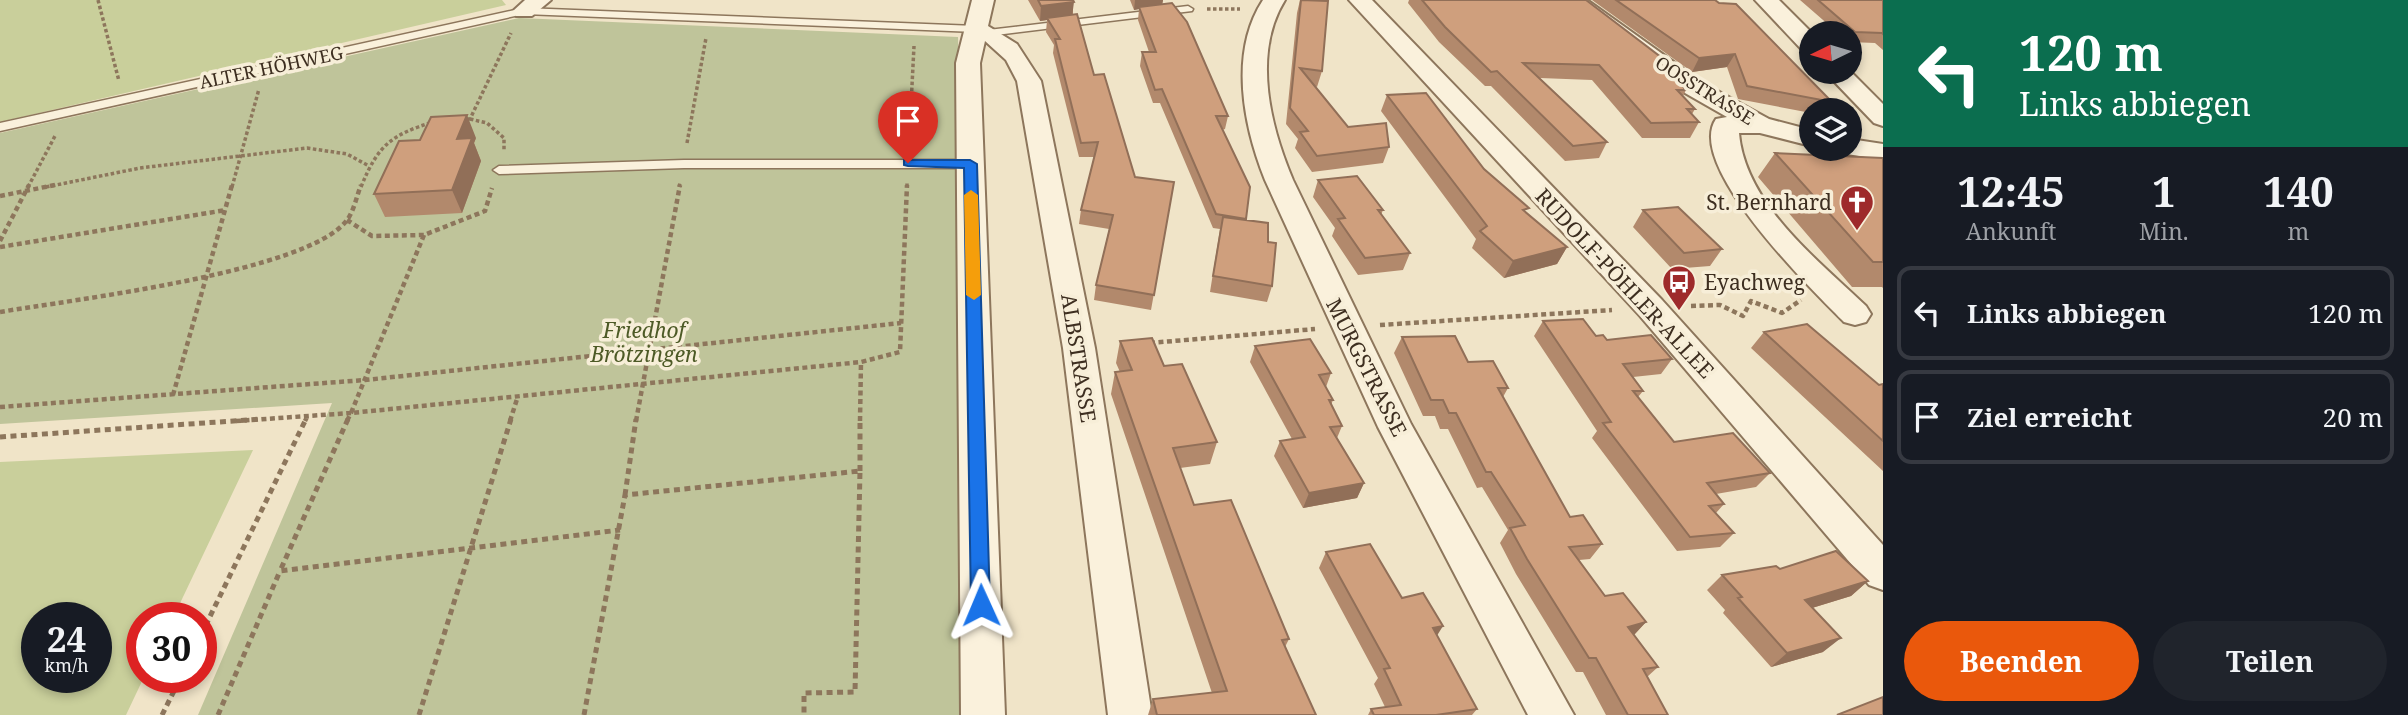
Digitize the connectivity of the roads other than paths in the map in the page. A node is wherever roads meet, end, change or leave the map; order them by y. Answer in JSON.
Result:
{"nodes":[{"id":1,"x":1360,"y":0,"type":"edge"},
{"id":2,"x":1573,"y":0,"type":"edge"},
{"id":3,"x":1766,"y":0,"type":"edge"},
{"id":4,"x":1270,"y":4,"type":"edge"},
{"id":5,"x":532,"y":5,"type":"edge"},
{"id":6,"x":1188,"y":9,"type":"road end"},
{"id":7,"x":982,"y":21,"type":"edge"},
{"id":8,"x":1799,"y":34,"type":"edge"},
{"id":9,"x":1849,"y":84,"type":"edge"},
{"id":10,"x":1883,"y":118,"type":"edge"},
{"id":11,"x":1760,"y":125,"type":"junction"},
{"id":12,"x":0,"y":128,"type":"edge"},
{"id":13,"x":1799,"y":135,"type":"edge"},
{"id":14,"x":1862,"y":149,"type":"edge"},
{"id":15,"x":1883,"y":152,"type":"edge"},
{"id":16,"x":970,"y":164,"type":"junction"},
{"id":17,"x":499,"y":170,"type":"road end"},
{"id":18,"x":1855,"y":314,"type":"road end"},
{"id":19,"x":1883,"y":573,"type":"edge"},
{"id":20,"x":983,"y":715,"type":"edge"},
{"id":21,"x":1130,"y":715,"type":"edge"},
{"id":22,"x":1552,"y":715,"type":"edge"}],
"edges":[{"from":1,"to":19,"type":"street","name":"RUDOLF-PÖHLER-ALLEE"},
{"from":2,"to":11,"type":"street","name":"OOSSTRASSE"},
{"from":3,"to":8,"type":"street"},
{"from":4,"to":22,"type":"street","name":"MURGSTRASSE"},
{"from":5,"to":7,"type":"lane","name":"ALTER HÖHWEG"},
{"from":5,"to":12,"type":"lane","name":"ALTER HÖHWEG"},
{"from":6,"to":7,"type":"lane","name":"ALTER HÖHWEG"},
{"from":7,"to":16,"type":"street"},
{"from":7,"to":21,"type":"street","name":"ALBSTRASSE"},
{"from":9,"to":10,"type":"street"},
{"from":11,"to":13,"type":"street","name":"OOSSTRASSE"},
{"from":11,"to":18,"type":"street"},
{"from":14,"to":15,"type":"street"},
{"from":16,"to":17,"type":"lane"},
{"from":16,"to":20,"type":"street"}]}
